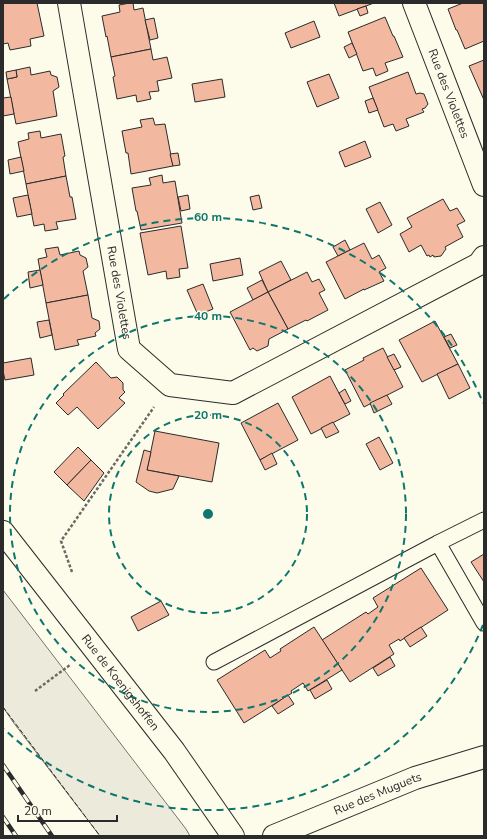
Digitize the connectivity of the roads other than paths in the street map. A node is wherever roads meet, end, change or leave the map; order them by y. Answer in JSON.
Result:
{"nodes":[{"id":1,"x":69,"y":3,"type":"edge"},
{"id":2,"x":414,"y":3,"type":"edge"},
{"id":3,"x":484,"y":185,"type":"edge"},
{"id":4,"x":482,"y":264,"type":"edge"},
{"id":5,"x":484,"y":520,"type":"edge"},
{"id":6,"x":3,"y":532,"type":"edge"},
{"id":7,"x":438,"y":543,"type":"junction"},
{"id":8,"x":484,"y":623,"type":"edge"},
{"id":9,"x":214,"y":662,"type":"dead end"},
{"id":10,"x":484,"y":757,"type":"edge"},
{"id":11,"x":233,"y":836,"type":"edge"},
{"id":12,"x":274,"y":836,"type":"edge"}],
"edges":[{"from":1,"to":4,"type":"street","name":"Rue des Violettes"},
{"from":2,"to":3,"type":"street","name":"Rue des Violettes"},
{"from":5,"to":7,"type":"lane"},
{"from":6,"to":11,"type":"street","name":"Rue de Koenigshoffen"},
{"from":7,"to":8,"type":"lane"},
{"from":7,"to":9,"type":"lane"},
{"from":10,"to":12,"type":"street","name":"Rue des Muguets"}]}
